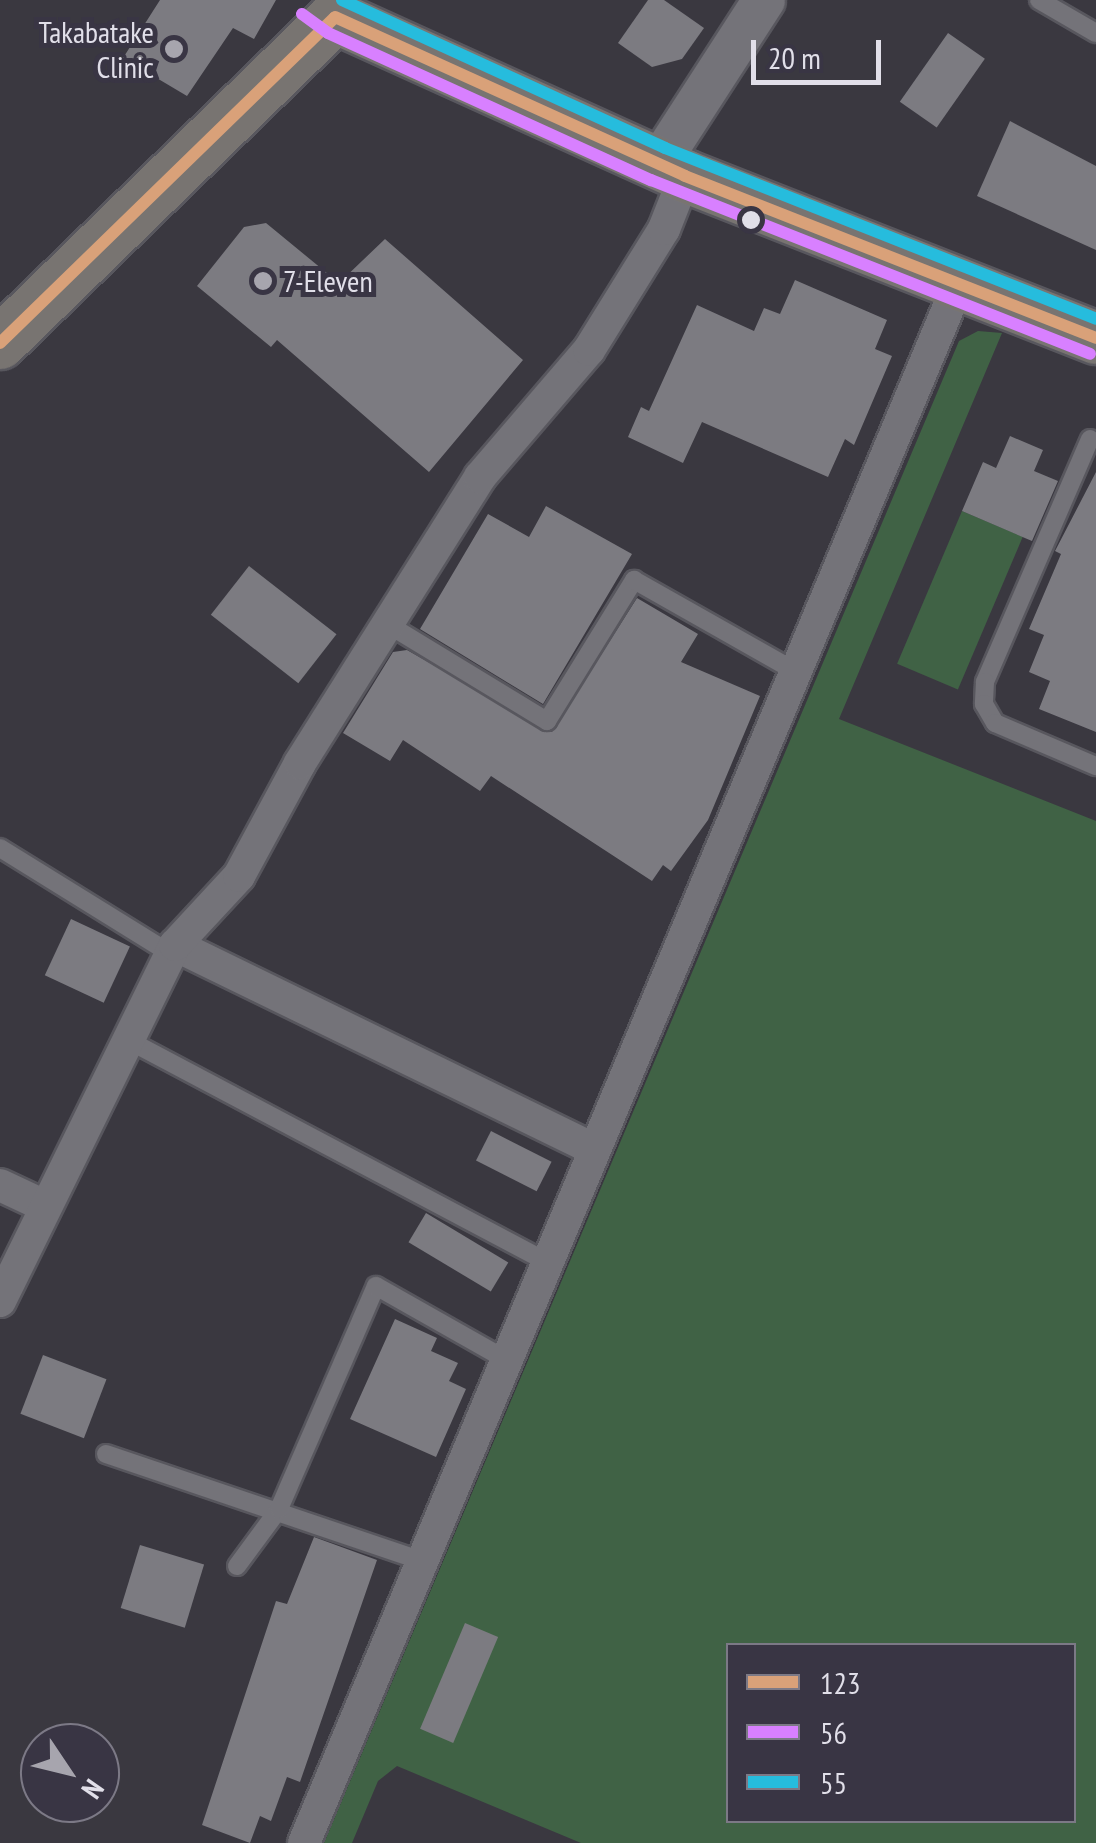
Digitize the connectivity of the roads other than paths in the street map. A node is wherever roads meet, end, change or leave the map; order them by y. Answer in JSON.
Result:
{"nodes":[{"id":1,"x":764,"y":0,"type":"edge"},
{"id":2,"x":1039,"y":0,"type":"edge"},
{"id":3,"x":1096,"y":33,"type":"edge"},
{"id":4,"x":672,"y":170,"type":"junction"},
{"id":5,"x":960,"y":280,"type":"junction"},
{"id":6,"x":1096,"y":338,"type":"edge"},
{"id":7,"x":0,"y":342,"type":"edge"},
{"id":8,"x":1090,"y":440,"type":"dead end"},
{"id":9,"x":389,"y":625,"type":"junction"},
{"id":10,"x":795,"y":670,"type":"junction"},
{"id":11,"x":1096,"y":766,"type":"edge"},
{"id":12,"x":0,"y":848,"type":"edge"},
{"id":13,"x":173,"y":949,"type":"junction"},
{"id":14,"x":126,"y":1039,"type":"junction"},
{"id":15,"x":595,"y":1150,"type":"junction"},
{"id":16,"x":0,"y":1185,"type":"edge"},
{"id":17,"x":45,"y":1206,"type":"junction"},
{"id":18,"x":548,"y":1262,"type":"junction"},
{"id":19,"x":0,"y":1302,"type":"edge"},
{"id":20,"x":505,"y":1359,"type":"junction"},
{"id":21,"x":106,"y":1454,"type":"dead end"},
{"id":22,"x":280,"y":1510,"type":"junction"},
{"id":23,"x":420,"y":1560,"type":"junction"},
{"id":24,"x":237,"y":1566,"type":"dead end"},
{"id":25,"x":304,"y":1843,"type":"edge"}],
"edges":[{"from":1,"to":4,"type":"street"},
{"from":2,"to":3,"type":"lane"},
{"from":4,"to":5,"type":"main road"},
{"from":4,"to":7,"type":"main road"},
{"from":4,"to":9,"type":"street"},
{"from":5,"to":6,"type":"main road"},
{"from":5,"to":10,"type":"street"},
{"from":8,"to":11,"type":"lane"},
{"from":9,"to":10,"type":"lane"},
{"from":9,"to":13,"type":"street"},
{"from":10,"to":15,"type":"street"},
{"from":12,"to":13,"type":"lane"},
{"from":13,"to":14,"type":"street"},
{"from":13,"to":15,"type":"street"},
{"from":14,"to":17,"type":"street"},
{"from":14,"to":18,"type":"lane"},
{"from":15,"to":18,"type":"street"},
{"from":16,"to":17,"type":"street"},
{"from":17,"to":19,"type":"street"},
{"from":18,"to":20,"type":"street"},
{"from":20,"to":22,"type":"lane"},
{"from":20,"to":23,"type":"street"},
{"from":21,"to":22,"type":"lane"},
{"from":22,"to":23,"type":"lane"},
{"from":22,"to":24,"type":"lane"},
{"from":23,"to":25,"type":"street"}]}
